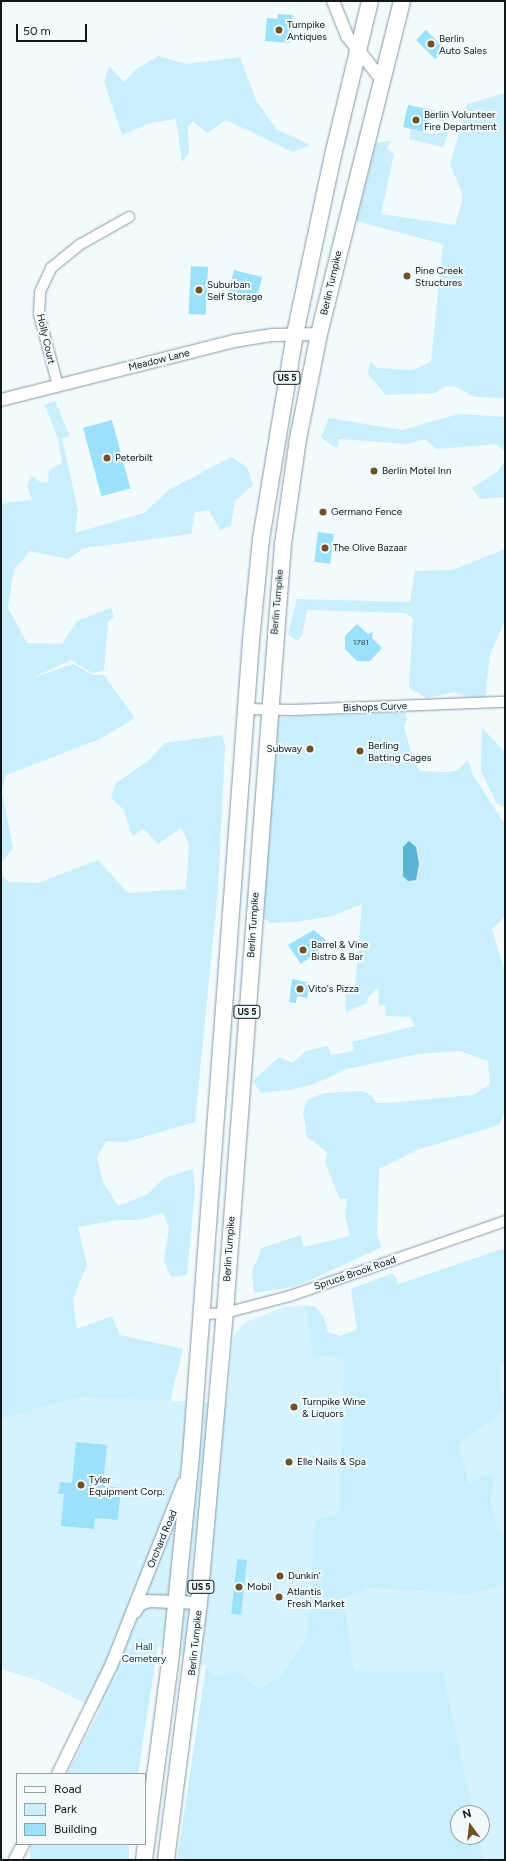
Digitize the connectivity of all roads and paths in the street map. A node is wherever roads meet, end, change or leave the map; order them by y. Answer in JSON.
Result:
{"nodes":[{"id":1,"x":333,"y":1,"type":"edge"},
{"id":2,"x":370,"y":1,"type":"edge"},
{"id":3,"x":402,"y":1,"type":"edge"},
{"id":4,"x":357,"y":52,"type":"junction"},
{"id":5,"x":382,"y":80,"type":"junction"},
{"id":6,"x":129,"y":217,"type":"dead end"},
{"id":7,"x":295,"y":334,"type":"junction"},
{"id":8,"x":319,"y":334,"type":"junction"},
{"id":9,"x":58,"y":386,"type":"junction"},
{"id":10,"x":1,"y":400,"type":"edge"},
{"id":11,"x":505,"y":702,"type":"edge"},
{"id":12,"x":246,"y":709,"type":"junction"},
{"id":13,"x":269,"y":710,"type":"junction"},
{"id":14,"x":505,"y":1221,"type":"edge"},
{"id":15,"x":225,"y":1313,"type":"junction"},
{"id":16,"x":202,"y":1314,"type":"junction"},
{"id":17,"x":191,"y":1456,"type":"junction"},
{"id":18,"x":177,"y":1601,"type":"junction"},
{"id":19,"x":199,"y":1603,"type":"junction"},
{"id":20,"x":129,"y":1622,"type":"junction"},
{"id":21,"x":58,"y":1773,"type":"edge"},
{"id":22,"x":146,"y":1844,"type":"edge"},
{"id":23,"x":22,"y":1845,"type":"edge"},
{"id":24,"x":146,"y":1845,"type":"edge"},
{"id":25,"x":14,"y":1860,"type":"edge"},
{"id":26,"x":144,"y":1860,"type":"edge"},
{"id":27,"x":166,"y":1860,"type":"edge"}],
"edges":[{"from":1,"to":4,"type":"street"},
{"from":2,"to":4,"type":"highway","number":"US 5"},
{"from":3,"to":5,"type":"highway","name":"Berlin Turnpike","number":"US 5"},
{"from":4,"to":5,"type":"street"},
{"from":4,"to":7,"type":"highway","number":"US 5"},
{"from":5,"to":8,"type":"highway","name":"Berlin Turnpike","number":"US 5"},
{"from":6,"to":9,"type":"street","name":"Holly Court"},
{"from":7,"to":8,"type":"street","name":"Meadow Lane"},
{"from":7,"to":9,"type":"street","name":"Meadow Lane"},
{"from":7,"to":12,"type":"highway","number":"US 5"},
{"from":8,"to":13,"type":"highway","name":"Berlin Turnpike","number":"US 5"},
{"from":9,"to":10,"type":"street","name":"Meadow Lane"},
{"from":11,"to":13,"type":"street","name":"Bishops Curve"},
{"from":12,"to":13,"type":"street","name":"Bishops Curve"},
{"from":12,"to":16,"type":"highway","number":"US 5"},
{"from":13,"to":15,"type":"highway","name":"Berlin Turnpike","number":"US 5"},
{"from":14,"to":15,"type":"street","name":"Spruce Brook Road"},
{"from":15,"to":16,"type":"street","name":"Spruce Brook Road"},
{"from":15,"to":19,"type":"highway","name":"Berlin Turnpike","number":"US 5"},
{"from":16,"to":17,"type":"highway","number":"US 5"},
{"from":17,"to":18,"type":"highway","number":"US 5"},
{"from":17,"to":20,"type":"street","name":"Orchard Road"},
{"from":18,"to":19,"type":"street","name":"Orchard Road"},
{"from":18,"to":20,"type":"street","name":"Orchard Road"},
{"from":18,"to":22,"type":"highway","number":"US 5"},
{"from":19,"to":27,"type":"highway","name":"Berlin Turnpike","number":"US 5"},
{"from":20,"to":21,"type":"street","name":"Orchard Road"},
{"from":23,"to":25,"type":"street"},
{"from":24,"to":26,"type":"highway","number":"US 5"}]}
